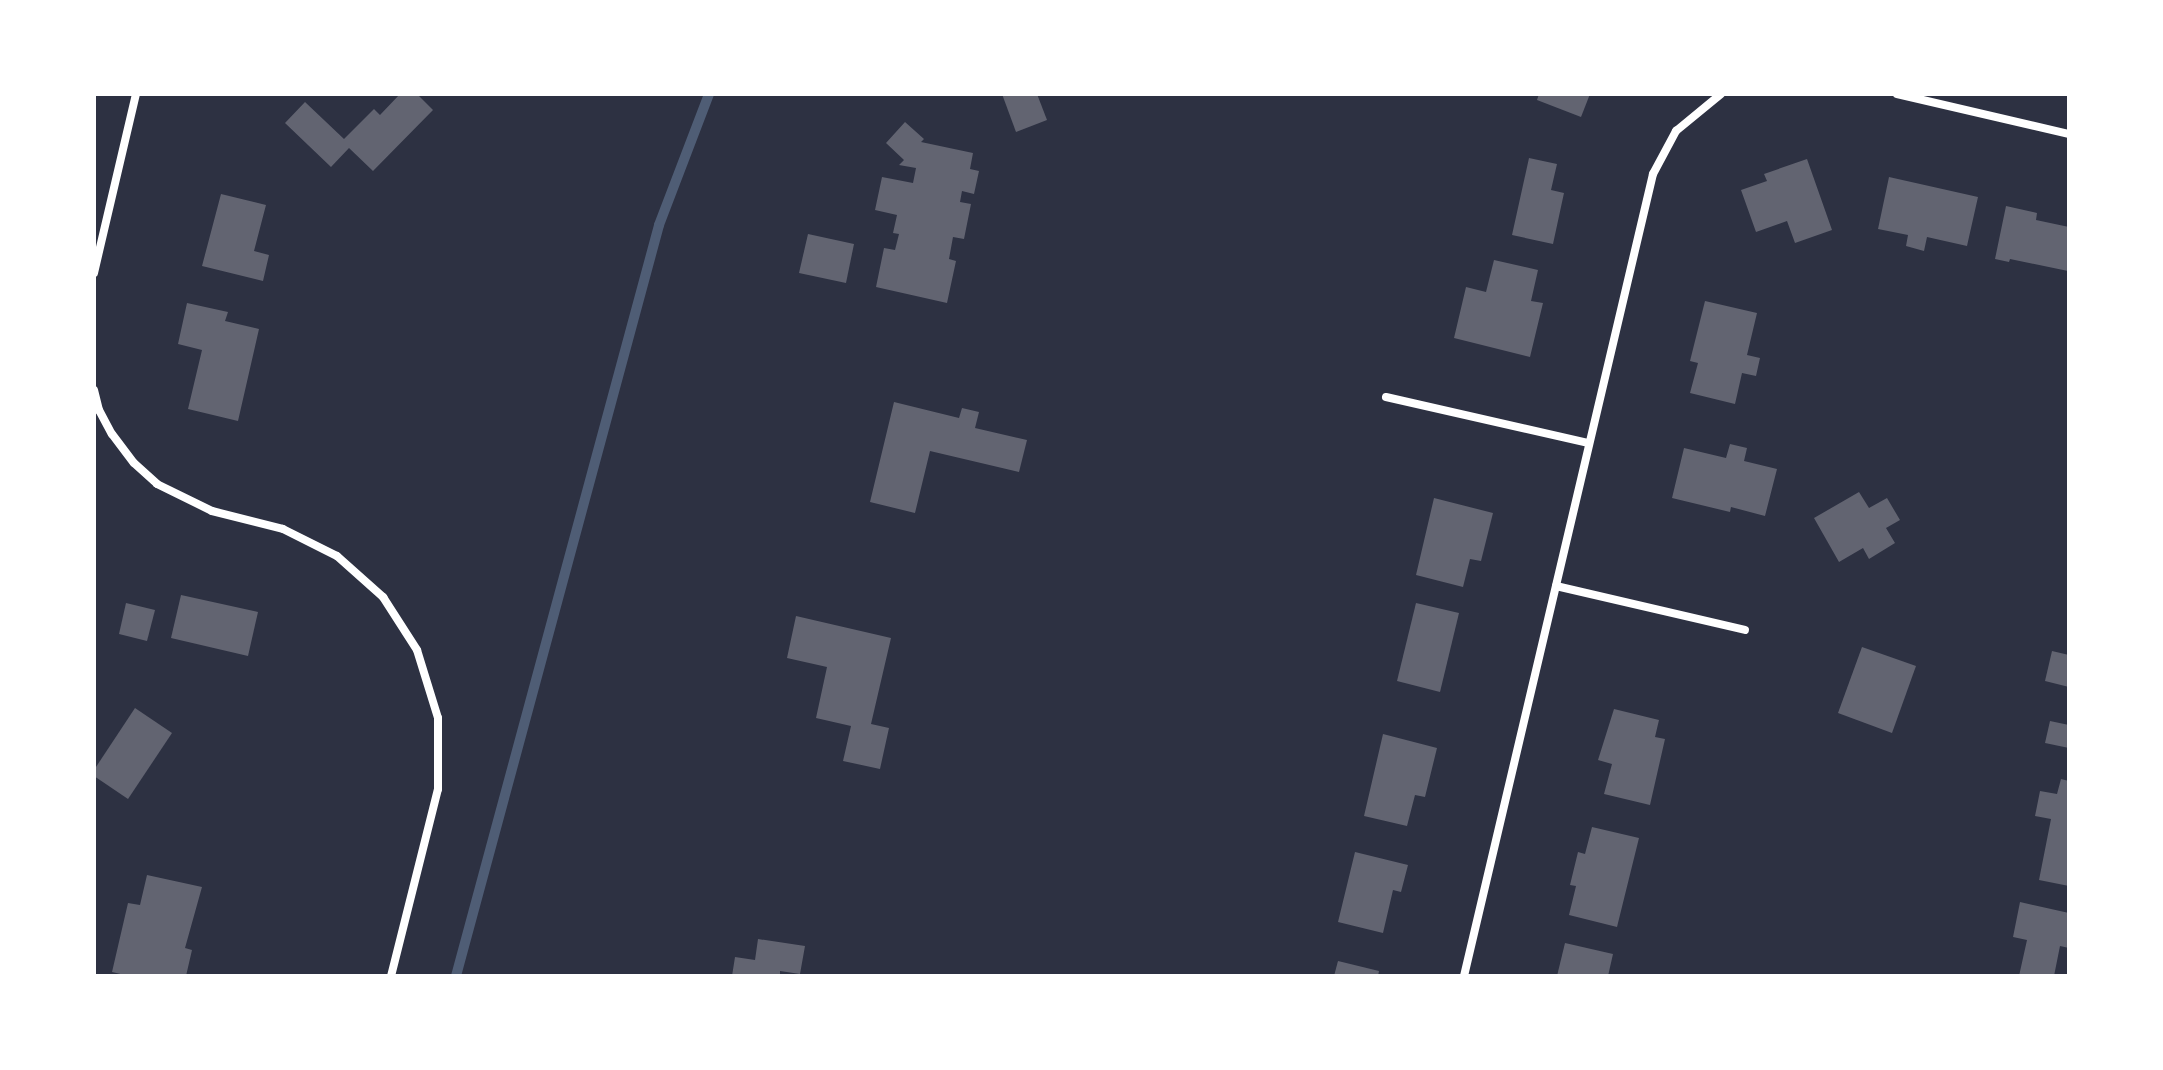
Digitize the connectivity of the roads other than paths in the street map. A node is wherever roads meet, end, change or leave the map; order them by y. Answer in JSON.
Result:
{"nodes":[{"id":1,"x":136,"y":94,"type":"edge"},
{"id":2,"x":1721,"y":94,"type":"edge"},
{"id":3,"x":1897,"y":94,"type":"edge"},
{"id":4,"x":2069,"y":134,"type":"edge"},
{"id":5,"x":94,"y":273,"type":"edge"},
{"id":6,"x":94,"y":390,"type":"edge"},
{"id":7,"x":1386,"y":397,"type":"dead end"},
{"id":8,"x":1589,"y":443,"type":"junction"},
{"id":9,"x":1556,"y":586,"type":"junction"},
{"id":10,"x":1745,"y":630,"type":"dead end"},
{"id":11,"x":391,"y":976,"type":"edge"},
{"id":12,"x":1464,"y":976,"type":"edge"}],
"edges":[{"from":1,"to":5,"type":"street"},
{"from":2,"to":8,"type":"street"},
{"from":3,"to":4,"type":"street"},
{"from":6,"to":11,"type":"street"},
{"from":7,"to":8,"type":"street"},
{"from":8,"to":9,"type":"street"},
{"from":9,"to":10,"type":"street"},
{"from":9,"to":12,"type":"street"}]}
